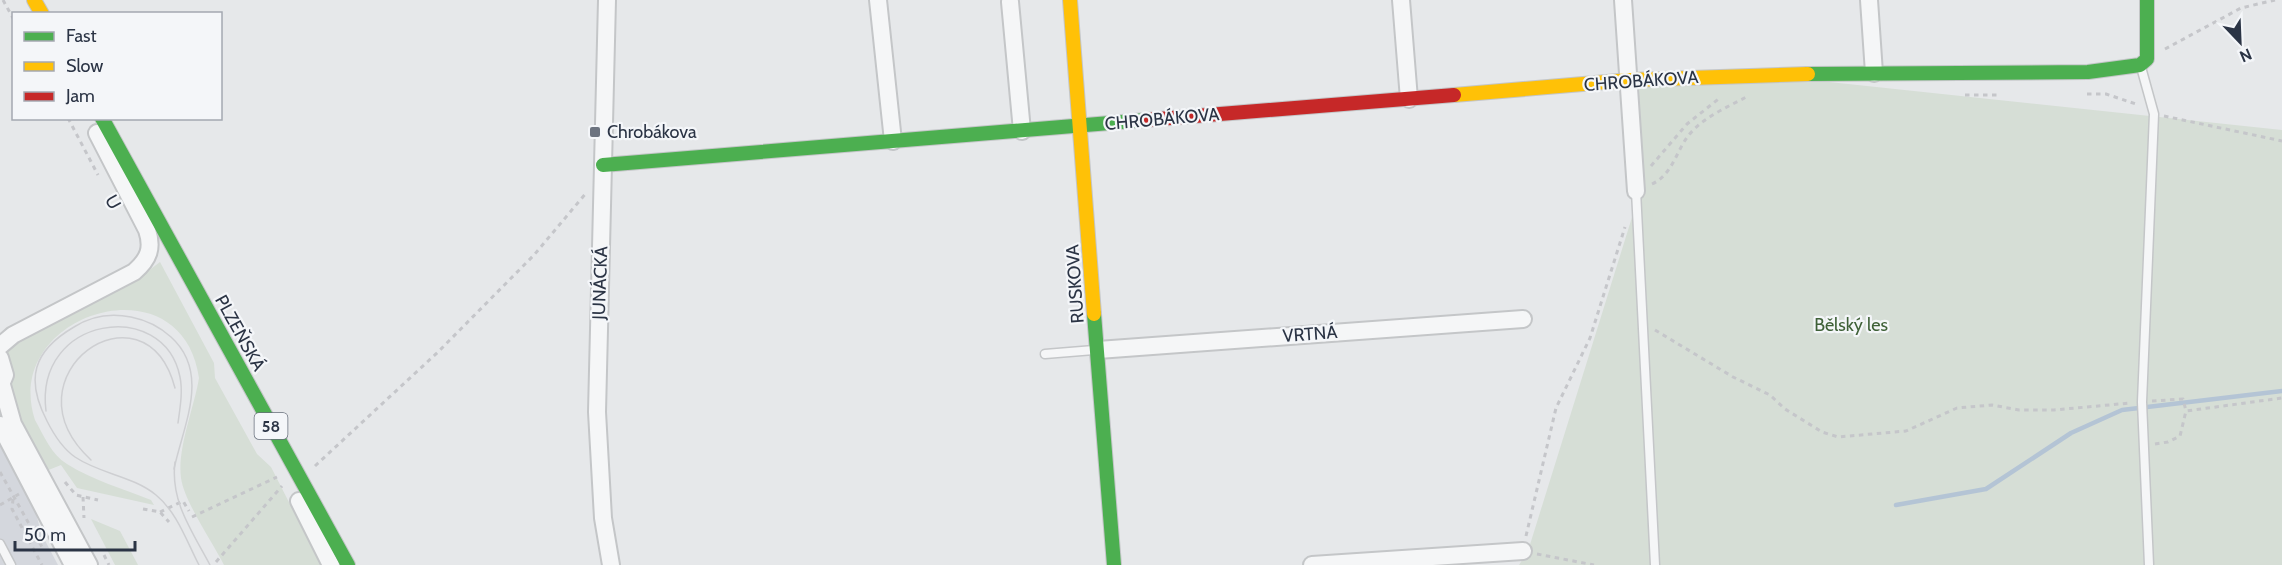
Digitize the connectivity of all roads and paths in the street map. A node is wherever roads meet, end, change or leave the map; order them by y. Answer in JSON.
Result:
{"nodes":[{"id":1,"x":3,"y":0,"type":"edge"},
{"id":2,"x":607,"y":0,"type":"edge"},
{"id":3,"x":879,"y":0,"type":"edge"},
{"id":4,"x":1070,"y":0,"type":"edge"},
{"id":5,"x":1401,"y":0,"type":"edge"},
{"id":6,"x":1623,"y":0,"type":"edge"},
{"id":7,"x":1869,"y":0,"type":"edge"},
{"id":8,"x":2147,"y":0,"type":"edge"},
{"id":9,"x":2275,"y":0,"type":"edge"},
{"id":10,"x":1010,"y":2,"type":"dead end"},
{"id":11,"x":12,"y":16,"type":"edge"},
{"id":12,"x":2143,"y":62,"type":"junction"},
{"id":13,"x":1874,"y":73,"type":"junction"},
{"id":14,"x":1630,"y":81,"type":"junction"},
{"id":15,"x":2008,"y":93,"type":"dead end"},
{"id":16,"x":2083,"y":93,"type":"dead end"},
{"id":17,"x":1750,"y":95,"type":"dead end"},
{"id":18,"x":1964,"y":95,"type":"dead end"},
{"id":19,"x":1722,"y":96,"type":"dead end"},
{"id":20,"x":1409,"y":99,"type":"junction"},
{"id":21,"x":2154,"y":114,"type":"junction"},
{"id":22,"x":69,"y":120,"type":"edge"},
{"id":23,"x":90,"y":120,"type":"edge"},
{"id":24,"x":103,"y":120,"type":"edge"},
{"id":25,"x":1081,"y":126,"type":"junction"},
{"id":26,"x":1022,"y":131,"type":"junction"},
{"id":27,"x":893,"y":141,"type":"junction"},
{"id":28,"x":2282,"y":141,"type":"edge"},
{"id":29,"x":603,"y":165,"type":"junction"},
{"id":30,"x":101,"y":180,"type":"dead end"},
{"id":31,"x":603,"y":191,"type":"junction"},
{"id":32,"x":1636,"y":191,"type":"junction"},
{"id":33,"x":1626,"y":223,"type":"dead end"},
{"id":34,"x":194,"y":287,"type":"joint"},
{"id":35,"x":1523,"y":319,"type":"dead end"},
{"id":36,"x":1642,"y":324,"type":"junction"},
{"id":37,"x":0,"y":346,"type":"edge"},
{"id":38,"x":1098,"y":350,"type":"junction"},
{"id":39,"x":1045,"y":354,"type":"dead end"},
{"id":40,"x":0,"y":358,"type":"edge"},
{"id":41,"x":1,"y":386,"type":"edge"},
{"id":42,"x":2282,"y":398,"type":"edge"},
{"id":43,"x":2162,"y":400,"type":"dead end"},
{"id":44,"x":2120,"y":404,"type":"dead end"},
{"id":45,"x":2186,"y":411,"type":"junction"},
{"id":46,"x":0,"y":425,"type":"edge"},
{"id":47,"x":2144,"y":445,"type":"junction"},
{"id":48,"x":0,"y":472,"type":"edge"},
{"id":49,"x":291,"y":481,"type":"junction"},
{"id":50,"x":76,"y":495,"type":"dead end"},
{"id":51,"x":13,"y":497,"type":"junction"},
{"id":52,"x":142,"y":509,"type":"dead end"},
{"id":53,"x":189,"y":511,"type":"dead end"},
{"id":54,"x":160,"y":512,"type":"junction"},
{"id":55,"x":192,"y":517,"type":"dead end"},
{"id":56,"x":169,"y":522,"type":"dead end"},
{"id":57,"x":88,"y":526,"type":"dead end"},
{"id":58,"x":0,"y":544,"type":"edge"},
{"id":59,"x":99,"y":546,"type":"dead end"},
{"id":60,"x":42,"y":547,"type":"dead end"},
{"id":61,"x":1522,"y":551,"type":"junction"},
{"id":62,"x":216,"y":562,"type":"dead end"},
{"id":63,"x":11,"y":565,"type":"edge"},
{"id":64,"x":42,"y":565,"type":"edge"},
{"id":65,"x":73,"y":565,"type":"edge"},
{"id":66,"x":89,"y":565,"type":"edge"},
{"id":67,"x":109,"y":565,"type":"edge"},
{"id":68,"x":331,"y":565,"type":"edge"},
{"id":69,"x":348,"y":565,"type":"edge"},
{"id":70,"x":611,"y":565,"type":"edge"},
{"id":71,"x":1114,"y":565,"type":"edge"},
{"id":72,"x":1312,"y":565,"type":"edge"},
{"id":73,"x":1594,"y":565,"type":"edge"},
{"id":74,"x":1655,"y":565,"type":"edge"},
{"id":75,"x":2148,"y":565,"type":"edge"}],
"edges":[{"from":1,"to":11,"type":"path"},
{"from":2,"to":29,"type":"street","name":"JUNÁCKÁ"},
{"from":3,"to":27,"type":"street"},
{"from":4,"to":25,"type":"street","name":"RUSKOVA"},
{"from":5,"to":20,"type":"street"},
{"from":6,"to":14,"type":"street"},
{"from":7,"to":13,"type":"street"},
{"from":8,"to":12,"type":"street"},
{"from":9,"to":12,"type":"path"},
{"from":10,"to":26,"type":"street"},
{"from":12,"to":13,"type":"street","name":"CHROBÁKOVA"},
{"from":12,"to":21,"type":"lane"},
{"from":13,"to":14,"type":"street","name":"CHROBÁKOVA"},
{"from":14,"to":20,"type":"street","name":"CHROBÁKOVA"},
{"from":14,"to":32,"type":"street"},
{"from":15,"to":18,"type":"path"},
{"from":16,"to":21,"type":"path"},
{"from":17,"to":32,"type":"path"},
{"from":19,"to":32,"type":"path"},
{"from":20,"to":25,"type":"street","name":"CHROBÁKOVA"},
{"from":21,"to":28,"type":"path"},
{"from":21,"to":47,"type":"lane"},
{"from":22,"to":30,"type":"path","name":"U"},
{"from":23,"to":37,"type":"street"},
{"from":24,"to":34,"type":"street","name":"PLZEŇSKÁ"},
{"from":25,"to":26,"type":"street","name":"CHROBÁKOVA"},
{"from":25,"to":38,"type":"street","name":"RUSKOVA"},
{"from":26,"to":27,"type":"street","name":"CHROBÁKOVA"},
{"from":27,"to":29,"type":"street","name":"CHROBÁKOVA"},
{"from":29,"to":31,"type":"street","name":"JUNÁCKÁ"},
{"from":31,"to":49,"type":"path"},
{"from":31,"to":70,"type":"street","name":"JUNÁCKÁ"},
{"from":32,"to":36,"type":"lane"},
{"from":33,"to":61,"type":"path"},
{"from":34,"to":49,"type":"street"},
{"from":35,"to":38,"type":"street","name":"VRTNÁ"},
{"from":36,"to":44,"type":"path"},
{"from":36,"to":74,"type":"lane"},
{"from":38,"to":39,"type":"lane"},
{"from":38,"to":71,"type":"street","name":"RUSKOVA"},
{"from":40,"to":41,"type":"street"},
{"from":41,"to":66,"type":"street"},
{"from":42,"to":45,"type":"path"},
{"from":43,"to":45,"type":"path"},
{"from":45,"to":47,"type":"path"},
{"from":46,"to":65,"type":"street"},
{"from":47,"to":75,"type":"lane"},
{"from":48,"to":51,"type":"path"},
{"from":49,"to":55,"type":"path"},
{"from":49,"to":62,"type":"path"},
{"from":49,"to":68,"type":"street"},
{"from":49,"to":69,"type":"street"},
{"from":50,"to":57,"type":"path"},
{"from":51,"to":60,"type":"path"},
{"from":51,"to":64,"type":"path"},
{"from":52,"to":54,"type":"path"},
{"from":53,"to":54,"type":"path"},
{"from":54,"to":56,"type":"path"},
{"from":58,"to":63,"type":"lane"},
{"from":59,"to":67,"type":"path"},
{"from":61,"to":72,"type":"street"},
{"from":61,"to":73,"type":"path"}]}
